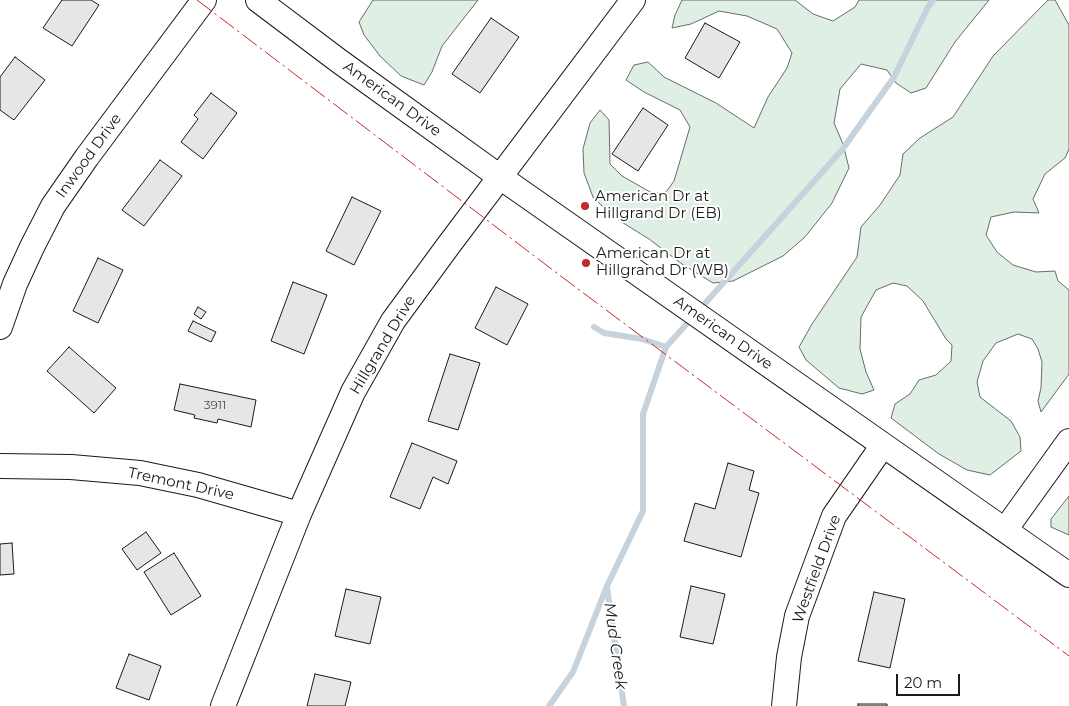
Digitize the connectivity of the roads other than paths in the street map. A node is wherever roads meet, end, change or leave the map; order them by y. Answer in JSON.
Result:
{"nodes":[{"id":1,"x":204,"y":0,"type":"edge"},
{"id":2,"x":258,"y":0,"type":"edge"},
{"id":3,"x":633,"y":0,"type":"edge"},
{"id":4,"x":500,"y":177,"type":"junction"},
{"id":5,"x":0,"y":327,"type":"edge"},
{"id":6,"x":1069,"y":441,"type":"edge"},
{"id":7,"x":883,"y":445,"type":"junction"},
{"id":8,"x":0,"y":466,"type":"edge"},
{"id":9,"x":299,"y":514,"type":"junction"},
{"id":10,"x":1005,"y":530,"type":"junction"},
{"id":11,"x":1069,"y":575,"type":"edge"},
{"id":12,"x":223,"y":706,"type":"edge"},
{"id":13,"x":784,"y":706,"type":"edge"}],
"edges":[{"from":1,"to":5,"type":"street","name":"Inwood Drive"},
{"from":2,"to":4,"type":"street","name":"American Drive"},
{"from":3,"to":4,"type":"street","name":"Hillgrand Drive"},
{"from":4,"to":7,"type":"street","name":"American Drive"},
{"from":4,"to":9,"type":"street","name":"Hillgrand Drive"},
{"from":6,"to":10,"type":"street"},
{"from":7,"to":10,"type":"street","name":"American Drive"},
{"from":7,"to":13,"type":"street","name":"Westfield Drive"},
{"from":8,"to":9,"type":"street","name":"Tremont Drive"},
{"from":9,"to":12,"type":"street","name":"Hillgrand Drive"},
{"from":10,"to":11,"type":"street","name":"American Drive"}]}
